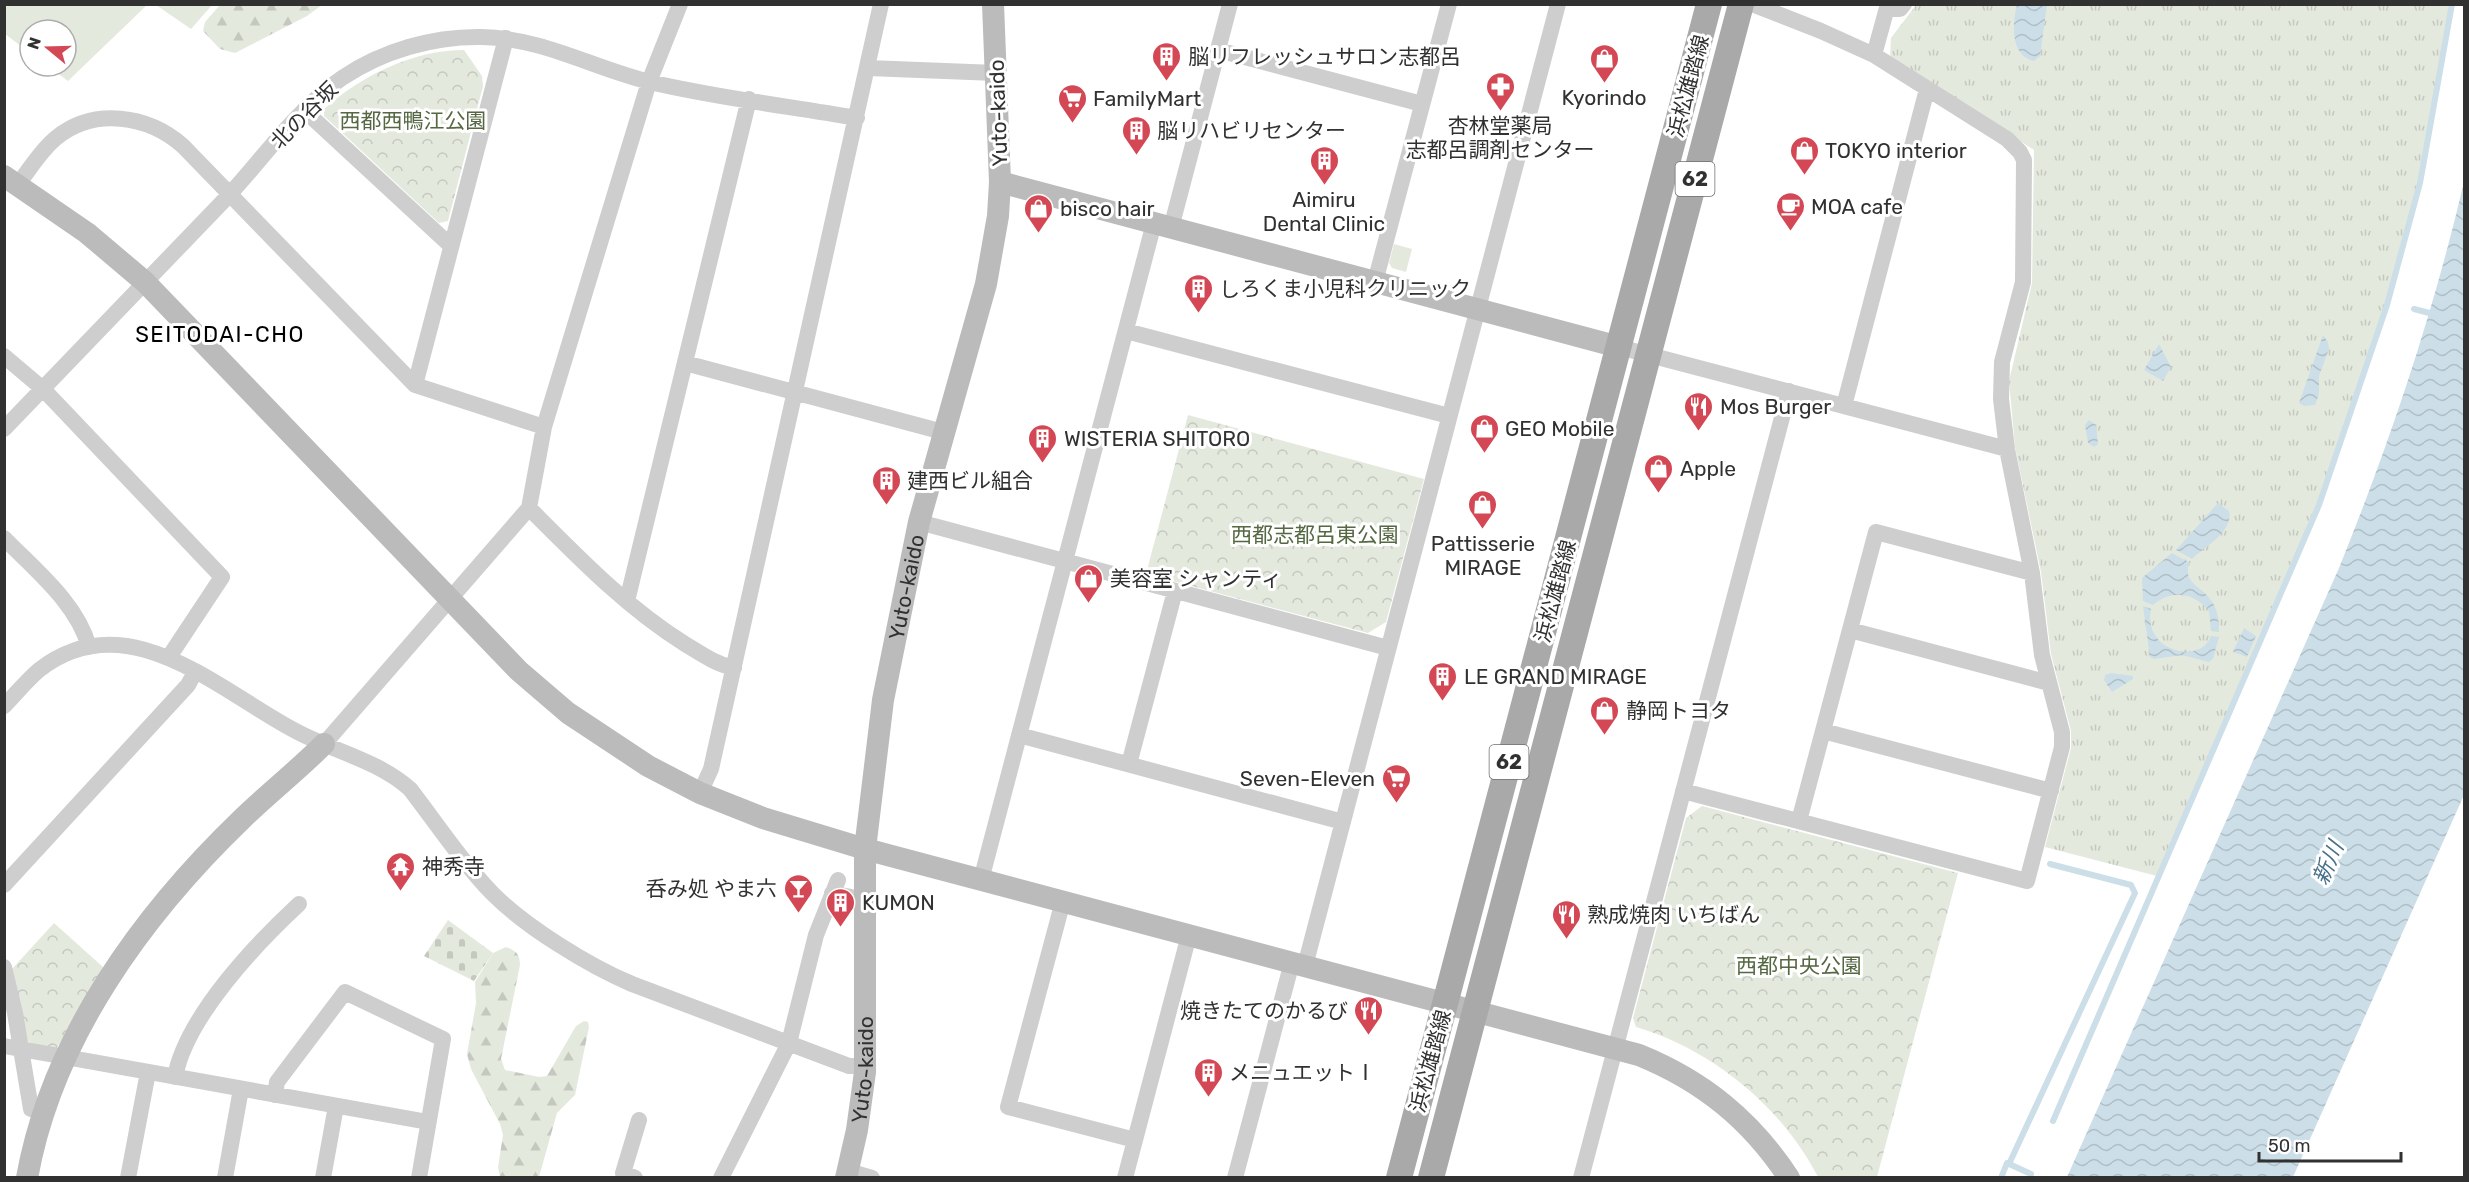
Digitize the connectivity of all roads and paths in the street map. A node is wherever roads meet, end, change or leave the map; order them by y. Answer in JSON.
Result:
{"nodes":[{"id":1,"x":680,"y":4,"type":"edge"},
{"id":2,"x":881,"y":4,"type":"edge"},
{"id":3,"x":993,"y":4,"type":"edge"},
{"id":4,"x":1230,"y":4,"type":"edge"},
{"id":5,"x":1449,"y":4,"type":"edge"},
{"id":6,"x":1558,"y":4,"type":"edge"},
{"id":7,"x":1709,"y":4,"type":"edge"},
{"id":8,"x":1741,"y":4,"type":"edge"},
{"id":9,"x":1752,"y":4,"type":"edge"},
{"id":10,"x":1904,"y":4,"type":"edge"},
{"id":11,"x":1888,"y":7,"type":"edge"},
{"id":12,"x":506,"y":38,"type":"junction"},
{"id":13,"x":1218,"y":50,"type":"junction"},
{"id":14,"x":1874,"y":55,"type":"junction"},
{"id":15,"x":868,"y":68,"type":"junction"},
{"id":16,"x":996,"y":74,"type":"junction"},
{"id":17,"x":649,"y":82,"type":"junction"},
{"id":18,"x":1928,"y":89,"type":"junction"},
{"id":19,"x":749,"y":99,"type":"junction"},
{"id":20,"x":1422,"y":104,"type":"junction"},
{"id":21,"x":304,"y":110,"type":"junction"},
{"id":22,"x":857,"y":118,"type":"junction"},
{"id":23,"x":11,"y":180,"type":"edge"},
{"id":24,"x":1000,"y":182,"type":"junction"},
{"id":25,"x":229,"y":194,"type":"junction"},
{"id":26,"x":1163,"y":225,"type":"junction"},
{"id":27,"x":451,"y":246,"type":"junction"},
{"id":28,"x":145,"y":282,"type":"junction"},
{"id":29,"x":1375,"y":282,"type":"junction"},
{"id":30,"x":1478,"y":309,"type":"junction"},
{"id":31,"x":1126,"y":331,"type":"junction"},
{"id":32,"x":1619,"y":347,"type":"junction"},
{"id":33,"x":1649,"y":354,"type":"junction"},
{"id":34,"x":4,"y":356,"type":"edge"},
{"id":35,"x":685,"y":363,"type":"junction"},
{"id":36,"x":415,"y":385,"type":"junction"},
{"id":37,"x":42,"y":389,"type":"junction"},
{"id":38,"x":1789,"y":391,"type":"junction"},
{"id":39,"x":795,"y":393,"type":"junction"},
{"id":40,"x":1844,"y":406,"type":"junction"},
{"id":41,"x":1449,"y":416,"type":"junction"},
{"id":42,"x":544,"y":427,"type":"junction"},
{"id":43,"x":4,"y":429,"type":"edge"},
{"id":44,"x":943,"y":432,"type":"junction"},
{"id":45,"x":2007,"y":449,"type":"junction"},
{"id":46,"x":529,"y":508,"type":"junction"},
{"id":47,"x":919,"y":522,"type":"junction"},
{"id":48,"x":4,"y":538,"type":"edge"},
{"id":49,"x":1065,"y":561,"type":"junction"},
{"id":50,"x":2032,"y":573,"type":"junction"},
{"id":51,"x":1175,"y":591,"type":"junction"},
{"id":52,"x":450,"y":601,"type":"junction"},
{"id":53,"x":627,"y":602,"type":"junction"},
{"id":54,"x":1850,"y":630,"type":"junction"},
{"id":55,"x":89,"y":647,"type":"junction"},
{"id":56,"x":1388,"y":648,"type":"junction"},
{"id":57,"x":169,"y":657,"type":"junction"},
{"id":58,"x":734,"y":668,"type":"junction"},
{"id":59,"x":195,"y":672,"type":"junction"},
{"id":60,"x":2049,"y":683,"type":"junction"},
{"id":61,"x":4,"y":706,"type":"edge"},
{"id":62,"x":1823,"y":731,"type":"junction"},
{"id":63,"x":1020,"y":735,"type":"junction"},
{"id":64,"x":324,"y":744,"type":"junction"},
{"id":65,"x":1129,"y":764,"type":"junction"},
{"id":66,"x":1683,"y":791,"type":"junction"},
{"id":67,"x":2051,"y":791,"type":"junction"},
{"id":68,"x":700,"y":793,"type":"junction"},
{"id":69,"x":1799,"y":821,"type":"junction"},
{"id":70,"x":1342,"y":822,"type":"junction"},
{"id":71,"x":865,"y":849,"type":"junction"},
{"id":72,"x":981,"y":880,"type":"junction"},
{"id":73,"x":4,"y":885,"type":"edge"},
{"id":74,"x":851,"y":897,"type":"dead end"},
{"id":75,"x":1063,"y":901,"type":"junction"},
{"id":76,"x":299,"y":904,"type":"dead end"},
{"id":77,"x":1190,"y":935,"type":"junction"},
{"id":78,"x":1298,"y":964,"type":"junction"},
{"id":79,"x":4,"y":967,"type":"edge"},
{"id":80,"x":1445,"y":1003,"type":"junction"},
{"id":81,"x":1476,"y":1011,"type":"junction"},
{"id":82,"x":789,"y":1043,"type":"junction"},
{"id":83,"x":4,"y":1046,"type":"edge"},
{"id":84,"x":1615,"y":1048,"type":"junction"},
{"id":85,"x":22,"y":1049,"type":"junction"},
{"id":86,"x":65,"y":1057,"type":"junction"},
{"id":87,"x":865,"y":1066,"type":"junction"},
{"id":88,"x":148,"y":1072,"type":"junction"},
{"id":89,"x":175,"y":1077,"type":"junction"},
{"id":90,"x":241,"y":1089,"type":"junction"},
{"id":91,"x":275,"y":1095,"type":"junction"},
{"id":92,"x":336,"y":1106,"type":"junction"},
{"id":93,"x":43,"y":1112,"type":"junction"},
{"id":94,"x":639,"y":1120,"type":"dead end"},
{"id":95,"x":428,"y":1122,"type":"junction"},
{"id":96,"x":1135,"y":1140,"type":"junction"},
{"id":97,"x":847,"y":1174,"type":"edge"},
{"id":98,"x":27,"y":1178,"type":"edge"},
{"id":99,"x":128,"y":1178,"type":"edge"},
{"id":100,"x":225,"y":1178,"type":"edge"},
{"id":101,"x":323,"y":1178,"type":"edge"},
{"id":102,"x":419,"y":1178,"type":"edge"},
{"id":103,"x":635,"y":1178,"type":"edge"},
{"id":104,"x":721,"y":1178,"type":"edge"},
{"id":105,"x":872,"y":1178,"type":"edge"},
{"id":106,"x":1125,"y":1178,"type":"edge"},
{"id":107,"x":1235,"y":1178,"type":"edge"},
{"id":108,"x":1399,"y":1178,"type":"edge"},
{"id":109,"x":1431,"y":1178,"type":"edge"},
{"id":110,"x":1581,"y":1178,"type":"edge"},
{"id":111,"x":1789,"y":1178,"type":"edge"}],
"edges":[{"from":1,"to":17,"type":"street"},
{"from":2,"to":15,"type":"street"},
{"from":3,"to":16,"type":"street","name":"Yuto-kaido"},
{"from":4,"to":13,"type":"street"},
{"from":5,"to":20,"type":"street"},
{"from":6,"to":30,"type":"street"},
{"from":7,"to":32,"type":"main road","name":"浜松雄踏線","number":"62"},
{"from":8,"to":33,"type":"main road","name":"浜松雄踏線","number":"62"},
{"from":9,"to":14,"type":"street"},
{"from":10,"to":11,"type":"street"},
{"from":11,"to":14,"type":"street"},
{"from":12,"to":17,"type":"street","name":"北の谷坂"},
{"from":12,"to":21,"type":"street","name":"北の谷坂"},
{"from":12,"to":27,"type":"street"},
{"from":13,"to":20,"type":"street"},
{"from":13,"to":26,"type":"street"},
{"from":14,"to":18,"type":"street"},
{"from":15,"to":16,"type":"street"},
{"from":15,"to":22,"type":"street"},
{"from":16,"to":24,"type":"street","name":"Yuto-kaido"},
{"from":17,"to":19,"type":"street","name":"北の谷坂"},
{"from":17,"to":42,"type":"street"},
{"from":18,"to":40,"type":"street"},
{"from":18,"to":45,"type":"street"},
{"from":19,"to":22,"type":"street","name":"北の谷坂"},
{"from":19,"to":35,"type":"street"},
{"from":20,"to":29,"type":"street"},
{"from":21,"to":25,"type":"street","name":"北の谷坂"},
{"from":21,"to":27,"type":"street"},
{"from":22,"to":39,"type":"street"},
{"from":23,"to":25,"type":"street"},
{"from":23,"to":28,"type":"street"},
{"from":24,"to":26,"type":"street"},
{"from":24,"to":44,"type":"street","name":"Yuto-kaido"},
{"from":25,"to":28,"type":"street","name":"北の谷坂"},
{"from":25,"to":36,"type":"street"},
{"from":26,"to":29,"type":"street"},
{"from":26,"to":31,"type":"street"},
{"from":27,"to":36,"type":"street"},
{"from":28,"to":37,"type":"street","name":"北の谷坂"},
{"from":28,"to":52,"type":"street"},
{"from":29,"to":30,"type":"street"},
{"from":30,"to":32,"type":"street"},
{"from":30,"to":41,"type":"street"},
{"from":31,"to":41,"type":"street"},
{"from":31,"to":49,"type":"street"},
{"from":32,"to":33,"type":"street"},
{"from":32,"to":80,"type":"main road","name":"浜松雄踏線","number":"62"},
{"from":33,"to":38,"type":"street"},
{"from":33,"to":81,"type":"main road","name":"浜松雄踏線","number":"62"},
{"from":34,"to":37,"type":"street"},
{"from":35,"to":39,"type":"street"},
{"from":35,"to":53,"type":"street"},
{"from":36,"to":42,"type":"street"},
{"from":37,"to":43,"type":"street","name":"北の谷坂"},
{"from":37,"to":57,"type":"street"},
{"from":38,"to":40,"type":"street"},
{"from":38,"to":66,"type":"street"},
{"from":39,"to":44,"type":"street"},
{"from":39,"to":58,"type":"street"},
{"from":40,"to":45,"type":"street"},
{"from":41,"to":56,"type":"street"},
{"from":42,"to":46,"type":"street"},
{"from":44,"to":47,"type":"street","name":"Yuto-kaido"},
{"from":45,"to":50,"type":"street"},
{"from":46,"to":52,"type":"street"},
{"from":46,"to":53,"type":"street"},
{"from":47,"to":49,"type":"street"},
{"from":47,"to":71,"type":"street","name":"Yuto-kaido"},
{"from":48,"to":55,"type":"street"},
{"from":49,"to":51,"type":"street"},
{"from":49,"to":63,"type":"street"},
{"from":50,"to":54,"type":"street"},
{"from":50,"to":60,"type":"street"},
{"from":51,"to":56,"type":"street"},
{"from":51,"to":65,"type":"street"},
{"from":52,"to":64,"type":"street"},
{"from":52,"to":68,"type":"street"},
{"from":53,"to":58,"type":"street"},
{"from":54,"to":60,"type":"street"},
{"from":54,"to":62,"type":"street"},
{"from":55,"to":57,"type":"street"},
{"from":55,"to":61,"type":"street"},
{"from":56,"to":70,"type":"street"},
{"from":57,"to":59,"type":"street"},
{"from":58,"to":68,"type":"street"},
{"from":59,"to":64,"type":"street"},
{"from":59,"to":73,"type":"street"},
{"from":60,"to":67,"type":"street"},
{"from":62,"to":67,"type":"street"},
{"from":62,"to":69,"type":"street"},
{"from":63,"to":65,"type":"street"},
{"from":63,"to":72,"type":"street"},
{"from":64,"to":82,"type":"street"},
{"from":64,"to":86,"type":"street"},
{"from":65,"to":70,"type":"street"},
{"from":66,"to":69,"type":"street"},
{"from":66,"to":84,"type":"street"},
{"from":67,"to":69,"type":"street"},
{"from":68,"to":71,"type":"street"},
{"from":70,"to":78,"type":"street"},
{"from":71,"to":72,"type":"street"},
{"from":71,"to":87,"type":"street","name":"Yuto-kaido"},
{"from":72,"to":75,"type":"street"},
{"from":74,"to":82,"type":"street"},
{"from":75,"to":77,"type":"street"},
{"from":75,"to":96,"type":"street"},
{"from":76,"to":89,"type":"street"},
{"from":77,"to":78,"type":"street"},
{"from":77,"to":96,"type":"street"},
{"from":78,"to":80,"type":"street"},
{"from":78,"to":107,"type":"street"},
{"from":79,"to":85,"type":"street"},
{"from":80,"to":81,"type":"street"},
{"from":80,"to":108,"type":"main road","name":"浜松雄踏線","number":"62"},
{"from":81,"to":84,"type":"street"},
{"from":81,"to":109,"type":"main road","name":"浜松雄踏線","number":"62"},
{"from":82,"to":87,"type":"street"},
{"from":82,"to":104,"type":"street"},
{"from":83,"to":85,"type":"street"},
{"from":84,"to":110,"type":"street"},
{"from":84,"to":111,"type":"street"},
{"from":85,"to":86,"type":"street"},
{"from":85,"to":93,"type":"street"},
{"from":86,"to":88,"type":"street"},
{"from":86,"to":93,"type":"street"},
{"from":87,"to":97,"type":"street","name":"Yuto-kaido"},
{"from":88,"to":89,"type":"street"},
{"from":88,"to":99,"type":"street"},
{"from":89,"to":90,"type":"street"},
{"from":90,"to":91,"type":"street"},
{"from":90,"to":100,"type":"street"},
{"from":91,"to":92,"type":"street"},
{"from":91,"to":95,"type":"street"},
{"from":92,"to":95,"type":"street"},
{"from":92,"to":101,"type":"street"},
{"from":93,"to":98,"type":"street"},
{"from":94,"to":103,"type":"street"},
{"from":95,"to":102,"type":"street"},
{"from":96,"to":106,"type":"street"},
{"from":97,"to":105,"type":"street"}]}
